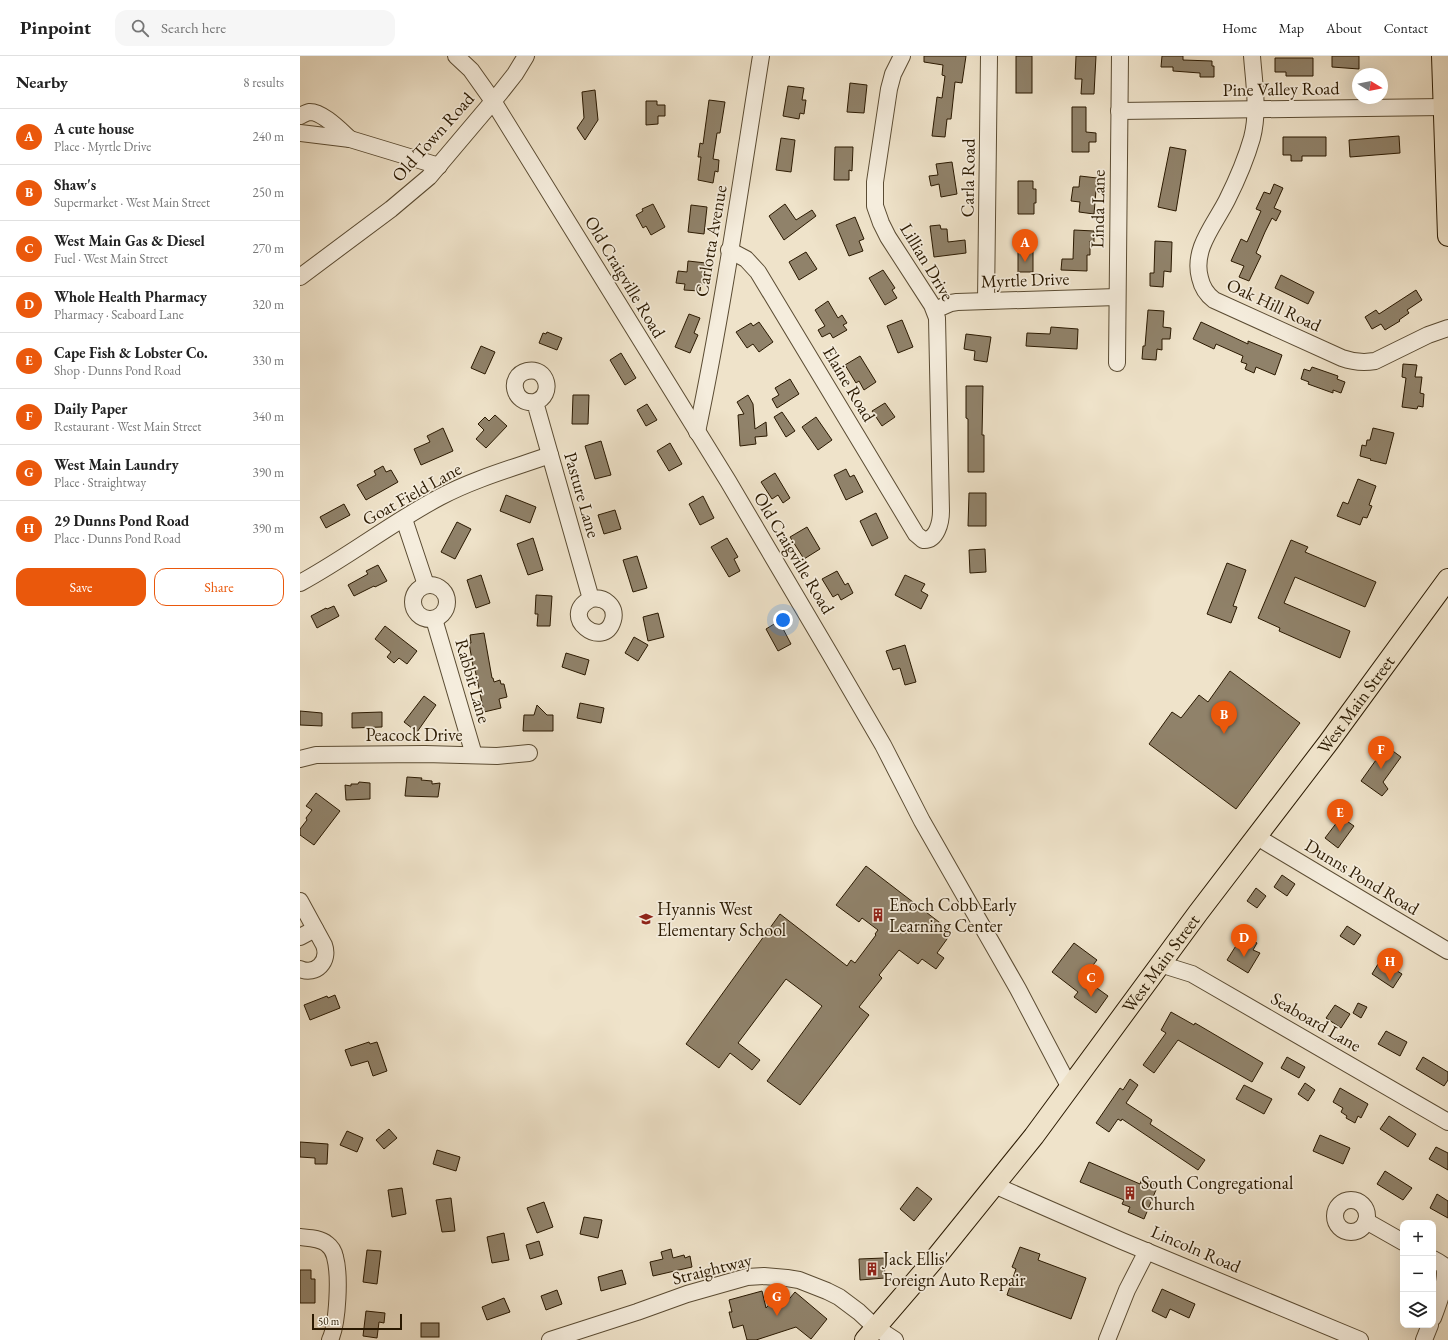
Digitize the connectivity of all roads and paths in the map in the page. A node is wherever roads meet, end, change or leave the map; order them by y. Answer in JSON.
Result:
{"nodes":[{"id":1,"x":456,"y":56,"type":"edge"},
{"id":2,"x":526,"y":56,"type":"edge"},
{"id":3,"x":761,"y":56,"type":"edge"},
{"id":4,"x":902,"y":56,"type":"edge"},
{"id":5,"x":989,"y":56,"type":"edge"},
{"id":6,"x":1120,"y":56,"type":"edge"},
{"id":7,"x":1252,"y":56,"type":"edge"},
{"id":8,"x":1442,"y":56,"type":"edge"},
{"id":9,"x":493,"y":101,"type":"junction"},
{"id":10,"x":1443,"y":107,"type":"junction"},
{"id":11,"x":1256,"y":110,"type":"junction"},
{"id":12,"x":1119,"y":111,"type":"junction"},
{"id":13,"x":300,"y":116,"type":"edge"},
{"id":14,"x":300,"y":133,"type":"edge"},
{"id":15,"x":350,"y":139,"type":"junction"},
{"id":16,"x":439,"y":166,"type":"junction"},
{"id":17,"x":1448,"y":236,"type":"edge"},
{"id":18,"x":730,"y":250,"type":"junction"},
{"id":19,"x":300,"y":278,"type":"edge"},
{"id":20,"x":1117,"y":297,"type":"junction"},
{"id":21,"x":986,"y":301,"type":"junction"},
{"id":22,"x":935,"y":310,"type":"junction"},
{"id":23,"x":1448,"y":328,"type":"edge"},
{"id":24,"x":1117,"y":363,"type":"dead end"},
{"id":25,"x":535,"y":402,"type":"dead end"},
{"id":26,"x":697,"y":432,"type":"junction"},
{"id":27,"x":550,"y":455,"type":"junction"},
{"id":28,"x":404,"y":519,"type":"junction"},
{"id":29,"x":930,"y":539,"type":"joint"},
{"id":30,"x":1448,"y":579,"type":"edge"},
{"id":31,"x":300,"y":583,"type":"edge"},
{"id":32,"x":426,"y":585,"type":"junction"},
{"id":33,"x":591,"y":599,"type":"dead end"},
{"id":34,"x":434,"y":618,"type":"junction"},
{"id":35,"x":529,"y":753,"type":"dead end"},
{"id":36,"x":474,"y":755,"type":"junction"},
{"id":37,"x":300,"y":759,"type":"edge"},
{"id":38,"x":1256,"y":837,"type":"junction"},
{"id":39,"x":300,"y":901,"type":"edge"},
{"id":40,"x":315,"y":929,"type":"junction"},
{"id":41,"x":300,"y":937,"type":"edge"},
{"id":42,"x":1448,"y":951,"type":"edge"},
{"id":43,"x":1160,"y":964,"type":"junction"},
{"id":44,"x":300,"y":969,"type":"edge"},
{"id":45,"x":1070,"y":1088,"type":"junction"},
{"id":46,"x":1448,"y":1122,"type":"edge"},
{"id":47,"x":994,"y":1185,"type":"junction"},
{"id":48,"x":1366,"y":1221,"type":"dead end"},
{"id":49,"x":300,"y":1237,"type":"edge"},
{"id":50,"x":1400,"y":1240,"type":"edge"},
{"id":51,"x":1147,"y":1251,"type":"junction"},
{"id":52,"x":1436,"y":1261,"type":"edge"},
{"id":53,"x":1436,"y":1311,"type":"edge"},
{"id":54,"x":1429,"y":1328,"type":"edge"},
{"id":55,"x":870,"y":1334,"type":"edge"},
{"id":56,"x":1338,"y":1336,"type":"edge"},
{"id":57,"x":330,"y":1340,"type":"edge"},
{"id":58,"x":550,"y":1340,"type":"edge"},
{"id":59,"x":895,"y":1340,"type":"edge"},
{"id":60,"x":1107,"y":1340,"type":"edge"},
{"id":61,"x":1360,"y":1340,"type":"edge"},
{"id":62,"x":1424,"y":1340,"type":"edge"}],
"edges":[{"from":1,"to":9,"type":"street","name":"Old Craigville Road"},
{"from":2,"to":9,"type":"street","name":"Old Town Road"},
{"from":3,"to":18,"type":"street","name":"Carlotta Avenue"},
{"from":4,"to":22,"type":"street","name":"Lillian Drive"},
{"from":5,"to":21,"type":"street","name":"Carla Road"},
{"from":6,"to":12,"type":"street","name":"Linda Lane"},
{"from":7,"to":11,"type":"street","name":"Oak Hill Road"},
{"from":8,"to":10,"type":"main road"},
{"from":9,"to":16,"type":"street","name":"Old Town Road"},
{"from":9,"to":26,"type":"street","name":"Old Craigville Road"},
{"from":10,"to":11,"type":"street","name":"Pine Valley Road"},
{"from":10,"to":17,"type":"main road"},
{"from":11,"to":12,"type":"street","name":"Pine Valley Road"},
{"from":11,"to":23,"type":"street","name":"Oak Hill Road"},
{"from":12,"to":20,"type":"street","name":"Linda Lane"},
{"from":13,"to":15,"type":"street"},
{"from":14,"to":15,"type":"street"},
{"from":15,"to":16,"type":"street"},
{"from":16,"to":19,"type":"street","name":"Old Town Road"},
{"from":18,"to":26,"type":"street","name":"Carlotta Avenue"},
{"from":18,"to":29,"type":"street","name":"Elaine Road"},
{"from":20,"to":21,"type":"street","name":"Myrtle Drive"},
{"from":20,"to":24,"type":"street","name":"Linda Lane"},
{"from":21,"to":22,"type":"street","name":"Myrtle Drive"},
{"from":22,"to":29,"type":"street","name":"Lillian Drive"},
{"from":25,"to":27,"type":"street","name":"Pasture Lane"},
{"from":26,"to":45,"type":"street","name":"Old Craigville Road"},
{"from":27,"to":28,"type":"street","name":"Goat Field Lane"},
{"from":27,"to":33,"type":"street","name":"Pasture Lane"},
{"from":28,"to":31,"type":"street","name":"Goat Field Lane"},
{"from":28,"to":32,"type":"street"},
{"from":30,"to":38,"type":"main road","name":"West Main Street"},
{"from":32,"to":34,"type":"street"},
{"from":32,"to":34,"type":"street"},
{"from":34,"to":36,"type":"street","name":"Rabbit Lane"},
{"from":35,"to":36,"type":"street","name":"Peacock Drive"},
{"from":36,"to":37,"type":"street","name":"Peacock Drive"},
{"from":38,"to":42,"type":"street","name":"Dunns Pond Road"},
{"from":38,"to":43,"type":"main road","name":"West Main Street"},
{"from":39,"to":40,"type":"street"},
{"from":40,"to":41,"type":"street"},
{"from":40,"to":44,"type":"street"},
{"from":43,"to":45,"type":"main road","name":"West Main Street"},
{"from":43,"to":46,"type":"street","name":"Seaboard Lane"},
{"from":45,"to":47,"type":"main road","name":"West Main Street"},
{"from":47,"to":51,"type":"street","name":"Lincoln Road"},
{"from":47,"to":55,"type":"main road","name":"West Main Street"},
{"from":48,"to":50,"type":"street"},
{"from":49,"to":57,"type":"street"},
{"from":51,"to":56,"type":"street","name":"Lincoln Road"},
{"from":51,"to":60,"type":"street"},
{"from":52,"to":53,"type":"street"},
{"from":54,"to":62,"type":"street"},
{"from":55,"to":58,"type":"street","name":"Straightway"},
{"from":55,"to":59,"type":"street","name":"Straightway"},
{"from":56,"to":61,"type":"street","name":"Lincoln Road"}]}
